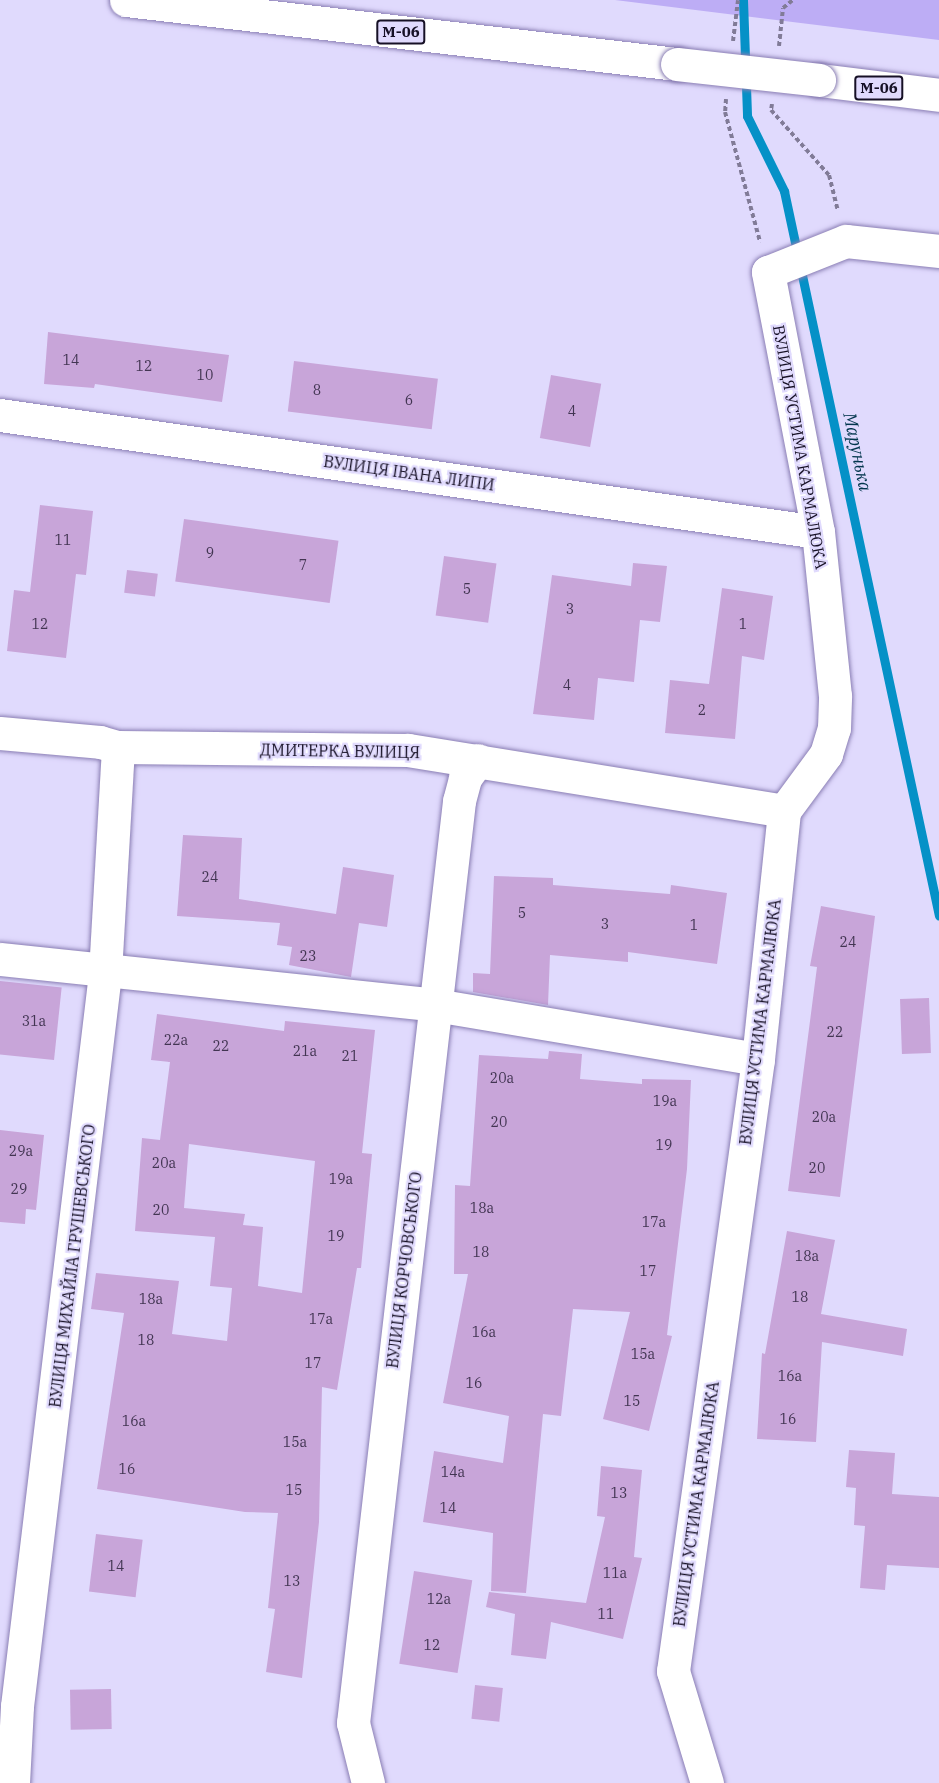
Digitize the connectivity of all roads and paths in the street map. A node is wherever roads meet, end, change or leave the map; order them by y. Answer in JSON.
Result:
{"nodes":[{"id":1,"x":126,"y":0,"type":"edge"},
{"id":2,"x":738,"y":0,"type":"edge"},
{"id":3,"x":793,"y":0,"type":"edge"},
{"id":4,"x":733,"y":45,"type":"dead end"},
{"id":5,"x":778,"y":54,"type":"dead end"},
{"id":6,"x":727,"y":90,"type":"dead end"},
{"id":7,"x":939,"y":95,"type":"edge"},
{"id":8,"x":772,"y":99,"type":"dead end"},
{"id":9,"x":846,"y":241,"type":"junction"},
{"id":10,"x":939,"y":251,"type":"edge"},
{"id":11,"x":785,"y":265,"type":"junction"},
{"id":12,"x":0,"y":415,"type":"edge"},
{"id":13,"x":818,"y":532,"type":"junction"},
{"id":14,"x":0,"y":733,"type":"edge"},
{"id":15,"x":118,"y":747,"type":"junction"},
{"id":16,"x":478,"y":760,"type":"junction"},
{"id":17,"x":784,"y":811,"type":"junction"},
{"id":18,"x":0,"y":959,"type":"edge"},
{"id":19,"x":105,"y":973,"type":"junction"},
{"id":20,"x":435,"y":1005,"type":"junction"},
{"id":21,"x":758,"y":1059,"type":"junction"},
{"id":22,"x":13,"y":1783,"type":"edge"},
{"id":23,"x":369,"y":1783,"type":"edge"},
{"id":24,"x":707,"y":1783,"type":"edge"}],
"edges":[{"from":1,"to":7,"type":"main road","number":"М-06","bridge":true},
{"from":2,"to":4,"type":"path"},
{"from":3,"to":5,"type":"path"},
{"from":6,"to":11,"type":"path"},
{"from":8,"to":9,"type":"path"},
{"from":9,"to":10,"type":"main road"},
{"from":9,"to":11,"type":"main road"},
{"from":11,"to":13,"type":"main road","name":"ВУЛИЦЯ УСТИМА КАРМАЛЮКА"},
{"from":12,"to":13,"type":"main road","name":"ВУЛИЦЯ ІВАНА ЛИПИ"},
{"from":13,"to":17,"type":"main road","name":"ВУЛИЦЯ УСТИМА КАРМАЛЮКА"},
{"from":14,"to":15,"type":"main road","name":"ДМИТЕРКА ВУЛИЦЯ"},
{"from":15,"to":16,"type":"main road","name":"ДМИТЕРКА ВУЛИЦЯ"},
{"from":15,"to":19,"type":"main road","name":"ВУЛИЦЯ МИХАЙЛА ГРУШЕВСЬКОГО"},
{"from":16,"to":17,"type":"main road","name":"ДМИТЕРКА ВУЛИЦЯ"},
{"from":16,"to":20,"type":"main road","name":"ВУЛИЦЯ КОРЧОВСЬКОГО"},
{"from":17,"to":21,"type":"main road","name":"ВУЛИЦЯ УСТИМА КАРМАЛЮКА"},
{"from":18,"to":19,"type":"main road"},
{"from":19,"to":20,"type":"main road"},
{"from":19,"to":22,"type":"main road","name":"ВУЛИЦЯ МИХАЙЛА ГРУШЕВСЬКОГО"},
{"from":20,"to":21,"type":"main road"},
{"from":20,"to":23,"type":"main road","name":"ВУЛИЦЯ КОРЧОВСЬКОГО"},
{"from":21,"to":24,"type":"main road","name":"ВУЛИЦЯ УСТИМА КАРМАЛЮКА"}]}
